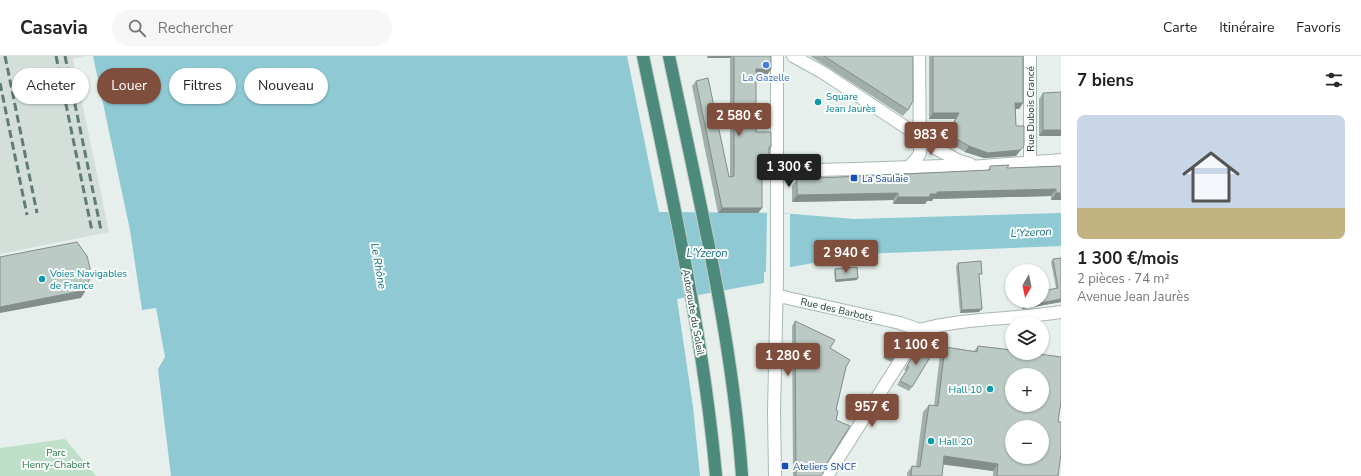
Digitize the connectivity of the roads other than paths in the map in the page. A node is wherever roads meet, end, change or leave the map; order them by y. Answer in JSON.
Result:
{"nodes":[{"id":1,"x":643,"y":56,"type":"edge"},
{"id":2,"x":669,"y":56,"type":"edge"},
{"id":3,"x":777,"y":56,"type":"edge"},
{"id":4,"x":793,"y":56,"type":"edge"},
{"id":5,"x":919,"y":56,"type":"edge"},
{"id":6,"x":1030,"y":56,"type":"edge"},
{"id":7,"x":919,"y":136,"type":"junction"},
{"id":8,"x":1061,"y":160,"type":"edge"},
{"id":9,"x":1030,"y":163,"type":"junction"},
{"id":10,"x":909,"y":167,"type":"junction"},
{"id":11,"x":978,"y":167,"type":"junction"},
{"id":12,"x":777,"y":170,"type":"junction"},
{"id":13,"x":777,"y":299,"type":"junction"},
{"id":14,"x":1061,"y":312,"type":"edge"},
{"id":15,"x":920,"y":330,"type":"junction"},
{"id":16,"x":716,"y":476,"type":"edge"},
{"id":17,"x":742,"y":476,"type":"edge"},
{"id":18,"x":775,"y":476,"type":"edge"},
{"id":19,"x":827,"y":476,"type":"edge"}],
"edges":[{"from":1,"to":16,"type":"highway","name":"Autoroute du Soleil"},
{"from":2,"to":17,"type":"highway"},
{"from":3,"to":12,"type":"street"},
{"from":4,"to":7,"type":"street"},
{"from":5,"to":7,"type":"street"},
{"from":6,"to":9,"type":"street","name":"Rue Dubois Crancé"},
{"from":7,"to":10,"type":"street"},
{"from":7,"to":11,"type":"street"},
{"from":8,"to":9,"type":"street"},
{"from":9,"to":11,"type":"street"},
{"from":10,"to":11,"type":"street"},
{"from":10,"to":12,"type":"street"},
{"from":12,"to":13,"type":"street"},
{"from":13,"to":15,"type":"street","name":"Rue des Barbots"},
{"from":13,"to":18,"type":"street"},
{"from":14,"to":15,"type":"street"},
{"from":15,"to":19,"type":"street"}]}
